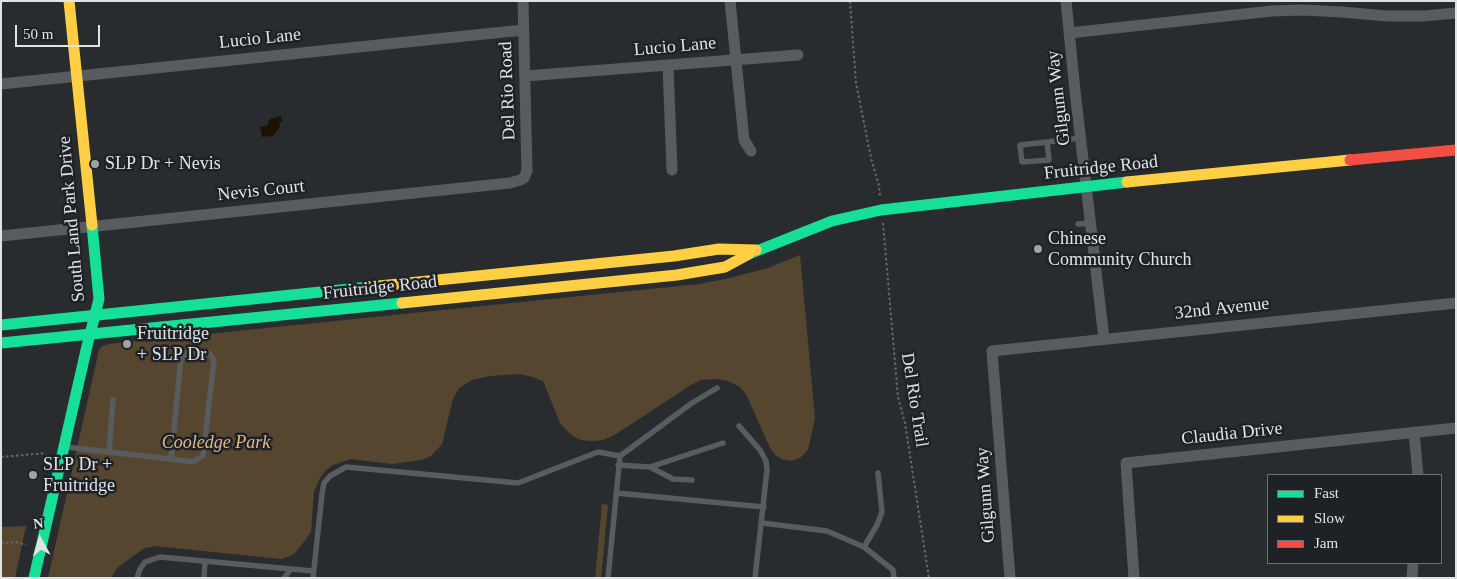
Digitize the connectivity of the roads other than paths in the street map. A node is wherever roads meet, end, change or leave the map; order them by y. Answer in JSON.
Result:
{"nodes":[{"id":1,"x":69,"y":1,"type":"edge"},
{"id":2,"x":522,"y":1,"type":"edge"},
{"id":3,"x":730,"y":1,"type":"edge"},
{"id":4,"x":1066,"y":1,"type":"edge"},
{"id":5,"x":1456,"y":13,"type":"edge"},
{"id":6,"x":523,"y":30,"type":"junction"},
{"id":7,"x":1069,"y":33,"type":"junction"},
{"id":8,"x":798,"y":54,"type":"dead end"},
{"id":9,"x":736,"y":60,"type":"junction"},
{"id":10,"x":668,"y":66,"type":"junction"},
{"id":11,"x":77,"y":76,"type":"junction"},
{"id":12,"x":525,"y":76,"type":"junction"},
{"id":13,"x":1,"y":84,"type":"edge"},
{"id":14,"x":1081,"y":138,"type":"junction"},
{"id":15,"x":1047,"y":142,"type":"junction"},
{"id":16,"x":1456,"y":150,"type":"edge"},
{"id":17,"x":751,"y":151,"type":"dead end"},
{"id":18,"x":672,"y":170,"type":"dead end"},
{"id":19,"x":524,"y":178,"type":"joint"},
{"id":20,"x":1087,"y":186,"type":"junction"},
{"id":21,"x":1091,"y":223,"type":"junction"},
{"id":22,"x":1078,"y":224,"type":"dead end"},
{"id":23,"x":93,"y":226,"type":"junction"},
{"id":24,"x":1,"y":236,"type":"edge"},
{"id":25,"x":757,"y":250,"type":"junction"},
{"id":26,"x":1456,"y":302,"type":"edge"},
{"id":27,"x":96,"y":314,"type":"junction"},
{"id":28,"x":1,"y":325,"type":"edge"},
{"id":29,"x":90,"y":334,"type":"junction"},
{"id":30,"x":1104,"y":339,"type":"junction"},
{"id":31,"x":1,"y":344,"type":"edge"},
{"id":32,"x":992,"y":351,"type":"joint"},
{"id":33,"x":717,"y":388,"type":"dead end"},
{"id":34,"x":113,"y":400,"type":"dead end"},
{"id":35,"x":739,"y":426,"type":"dead end"},
{"id":36,"x":1456,"y":428,"type":"edge"},
{"id":37,"x":1414,"y":432,"type":"junction"},
{"id":38,"x":723,"y":443,"type":"dead end"},
{"id":39,"x":64,"y":447,"type":"junction"},
{"id":40,"x":109,"y":452,"type":"junction"},
{"id":41,"x":620,"y":456,"type":"junction"},
{"id":42,"x":172,"y":459,"type":"junction"},
{"id":43,"x":618,"y":464,"type":"junction"},
{"id":44,"x":650,"y":467,"type":"junction"},
{"id":45,"x":878,"y":473,"type":"dead end"},
{"id":46,"x":1418,"y":474,"type":"edge"},
{"id":47,"x":692,"y":480,"type":"dead end"},
{"id":48,"x":616,"y":492,"type":"junction"},
{"id":49,"x":764,"y":507,"type":"junction"},
{"id":50,"x":762,"y":523,"type":"junction"},
{"id":51,"x":864,"y":547,"type":"junction"},
{"id":52,"x":205,"y":561,"type":"junction"},
{"id":53,"x":1413,"y":564,"type":"edge"},
{"id":54,"x":290,"y":569,"type":"junction"},
{"id":55,"x":313,"y":570,"type":"junction"},
{"id":56,"x":34,"y":578,"type":"edge"},
{"id":57,"x":137,"y":578,"type":"edge"},
{"id":58,"x":204,"y":578,"type":"edge"},
{"id":59,"x":284,"y":578,"type":"edge"},
{"id":60,"x":313,"y":578,"type":"edge"},
{"id":61,"x":608,"y":578,"type":"edge"},
{"id":62,"x":755,"y":578,"type":"edge"},
{"id":63,"x":894,"y":578,"type":"edge"},
{"id":64,"x":1010,"y":578,"type":"edge"},
{"id":65,"x":1134,"y":578,"type":"edge"},
{"id":66,"x":1412,"y":578,"type":"edge"}],
"edges":[{"from":1,"to":11,"type":"main road","name":"South Land Park Drive"},
{"from":2,"to":6,"type":"street","name":"Del Rio Road"},
{"from":3,"to":9,"type":"street"},
{"from":4,"to":7,"type":"street","name":"Gilgunn Way"},
{"from":5,"to":7,"type":"street"},
{"from":6,"to":11,"type":"street","name":"Lucio Lane"},
{"from":6,"to":12,"type":"street","name":"Del Rio Road"},
{"from":7,"to":14,"type":"street","name":"Gilgunn Way"},
{"from":8,"to":9,"type":"street","name":"Lucio Lane"},
{"from":9,"to":10,"type":"street","name":"Lucio Lane"},
{"from":9,"to":17,"type":"street"},
{"from":10,"to":12,"type":"street","name":"Lucio Lane"},
{"from":10,"to":18,"type":"street"},
{"from":11,"to":13,"type":"street","name":"Lucio Lane"},
{"from":11,"to":23,"type":"main road","name":"South Land Park Drive"},
{"from":12,"to":19,"type":"street","name":"Del Rio Road"},
{"from":14,"to":15,"type":"lane"},
{"from":14,"to":20,"type":"street","name":"Gilgunn Way"},
{"from":15,"to":15,"type":"lane"},
{"from":16,"to":20,"type":"main road","name":"Fruitridge Road"},
{"from":19,"to":23,"type":"street","name":"Nevis Court"},
{"from":20,"to":21,"type":"street","name":"Gilgunn Way"},
{"from":20,"to":25,"type":"main road","name":"Fruitridge Road"},
{"from":21,"to":22,"type":"lane"},
{"from":21,"to":30,"type":"street","name":"Gilgunn Way"},
{"from":23,"to":24,"type":"street","name":"Nevis Court"},
{"from":23,"to":27,"type":"main road","name":"South Land Park Drive"},
{"from":25,"to":27,"type":"main road","name":"Fruitridge Road"},
{"from":25,"to":29,"type":"main road","name":"Fruitridge Road"},
{"from":26,"to":30,"type":"street","name":"32nd Avenue"},
{"from":27,"to":28,"type":"main road","name":"Fruitridge Road"},
{"from":27,"to":29,"type":"main road","name":"South Land Park Drive"},
{"from":29,"to":31,"type":"main road","name":"Fruitridge Road"},
{"from":29,"to":39,"type":"main road","name":"South Land Park Drive"},
{"from":30,"to":32,"type":"street","name":"32nd Avenue"},
{"from":32,"to":64,"type":"street","name":"Gilgunn Way"},
{"from":33,"to":41,"type":"lane"},
{"from":34,"to":40,"type":"lane"},
{"from":35,"to":49,"type":"lane"},
{"from":36,"to":37,"type":"street","name":"Claudia Drive"},
{"from":37,"to":46,"type":"street"},
{"from":37,"to":65,"type":"street","name":"Claudia Drive"},
{"from":38,"to":44,"type":"lane"},
{"from":39,"to":40,"type":"lane"},
{"from":39,"to":56,"type":"main road","name":"South Land Park Drive"},
{"from":40,"to":42,"type":"lane"},
{"from":41,"to":43,"type":"lane"},
{"from":41,"to":55,"type":"lane"},
{"from":42,"to":42,"type":"lane"},
{"from":43,"to":44,"type":"lane"},
{"from":43,"to":48,"type":"lane"},
{"from":44,"to":47,"type":"lane"},
{"from":45,"to":51,"type":"lane"},
{"from":48,"to":49,"type":"lane"},
{"from":48,"to":61,"type":"lane"},
{"from":49,"to":50,"type":"lane"},
{"from":50,"to":51,"type":"lane"},
{"from":50,"to":62,"type":"lane"},
{"from":51,"to":63,"type":"lane"},
{"from":52,"to":54,"type":"lane"},
{"from":52,"to":57,"type":"lane"},
{"from":52,"to":58,"type":"lane"},
{"from":53,"to":66,"type":"street"},
{"from":54,"to":55,"type":"lane"},
{"from":54,"to":59,"type":"lane"},
{"from":55,"to":60,"type":"lane"}]}
